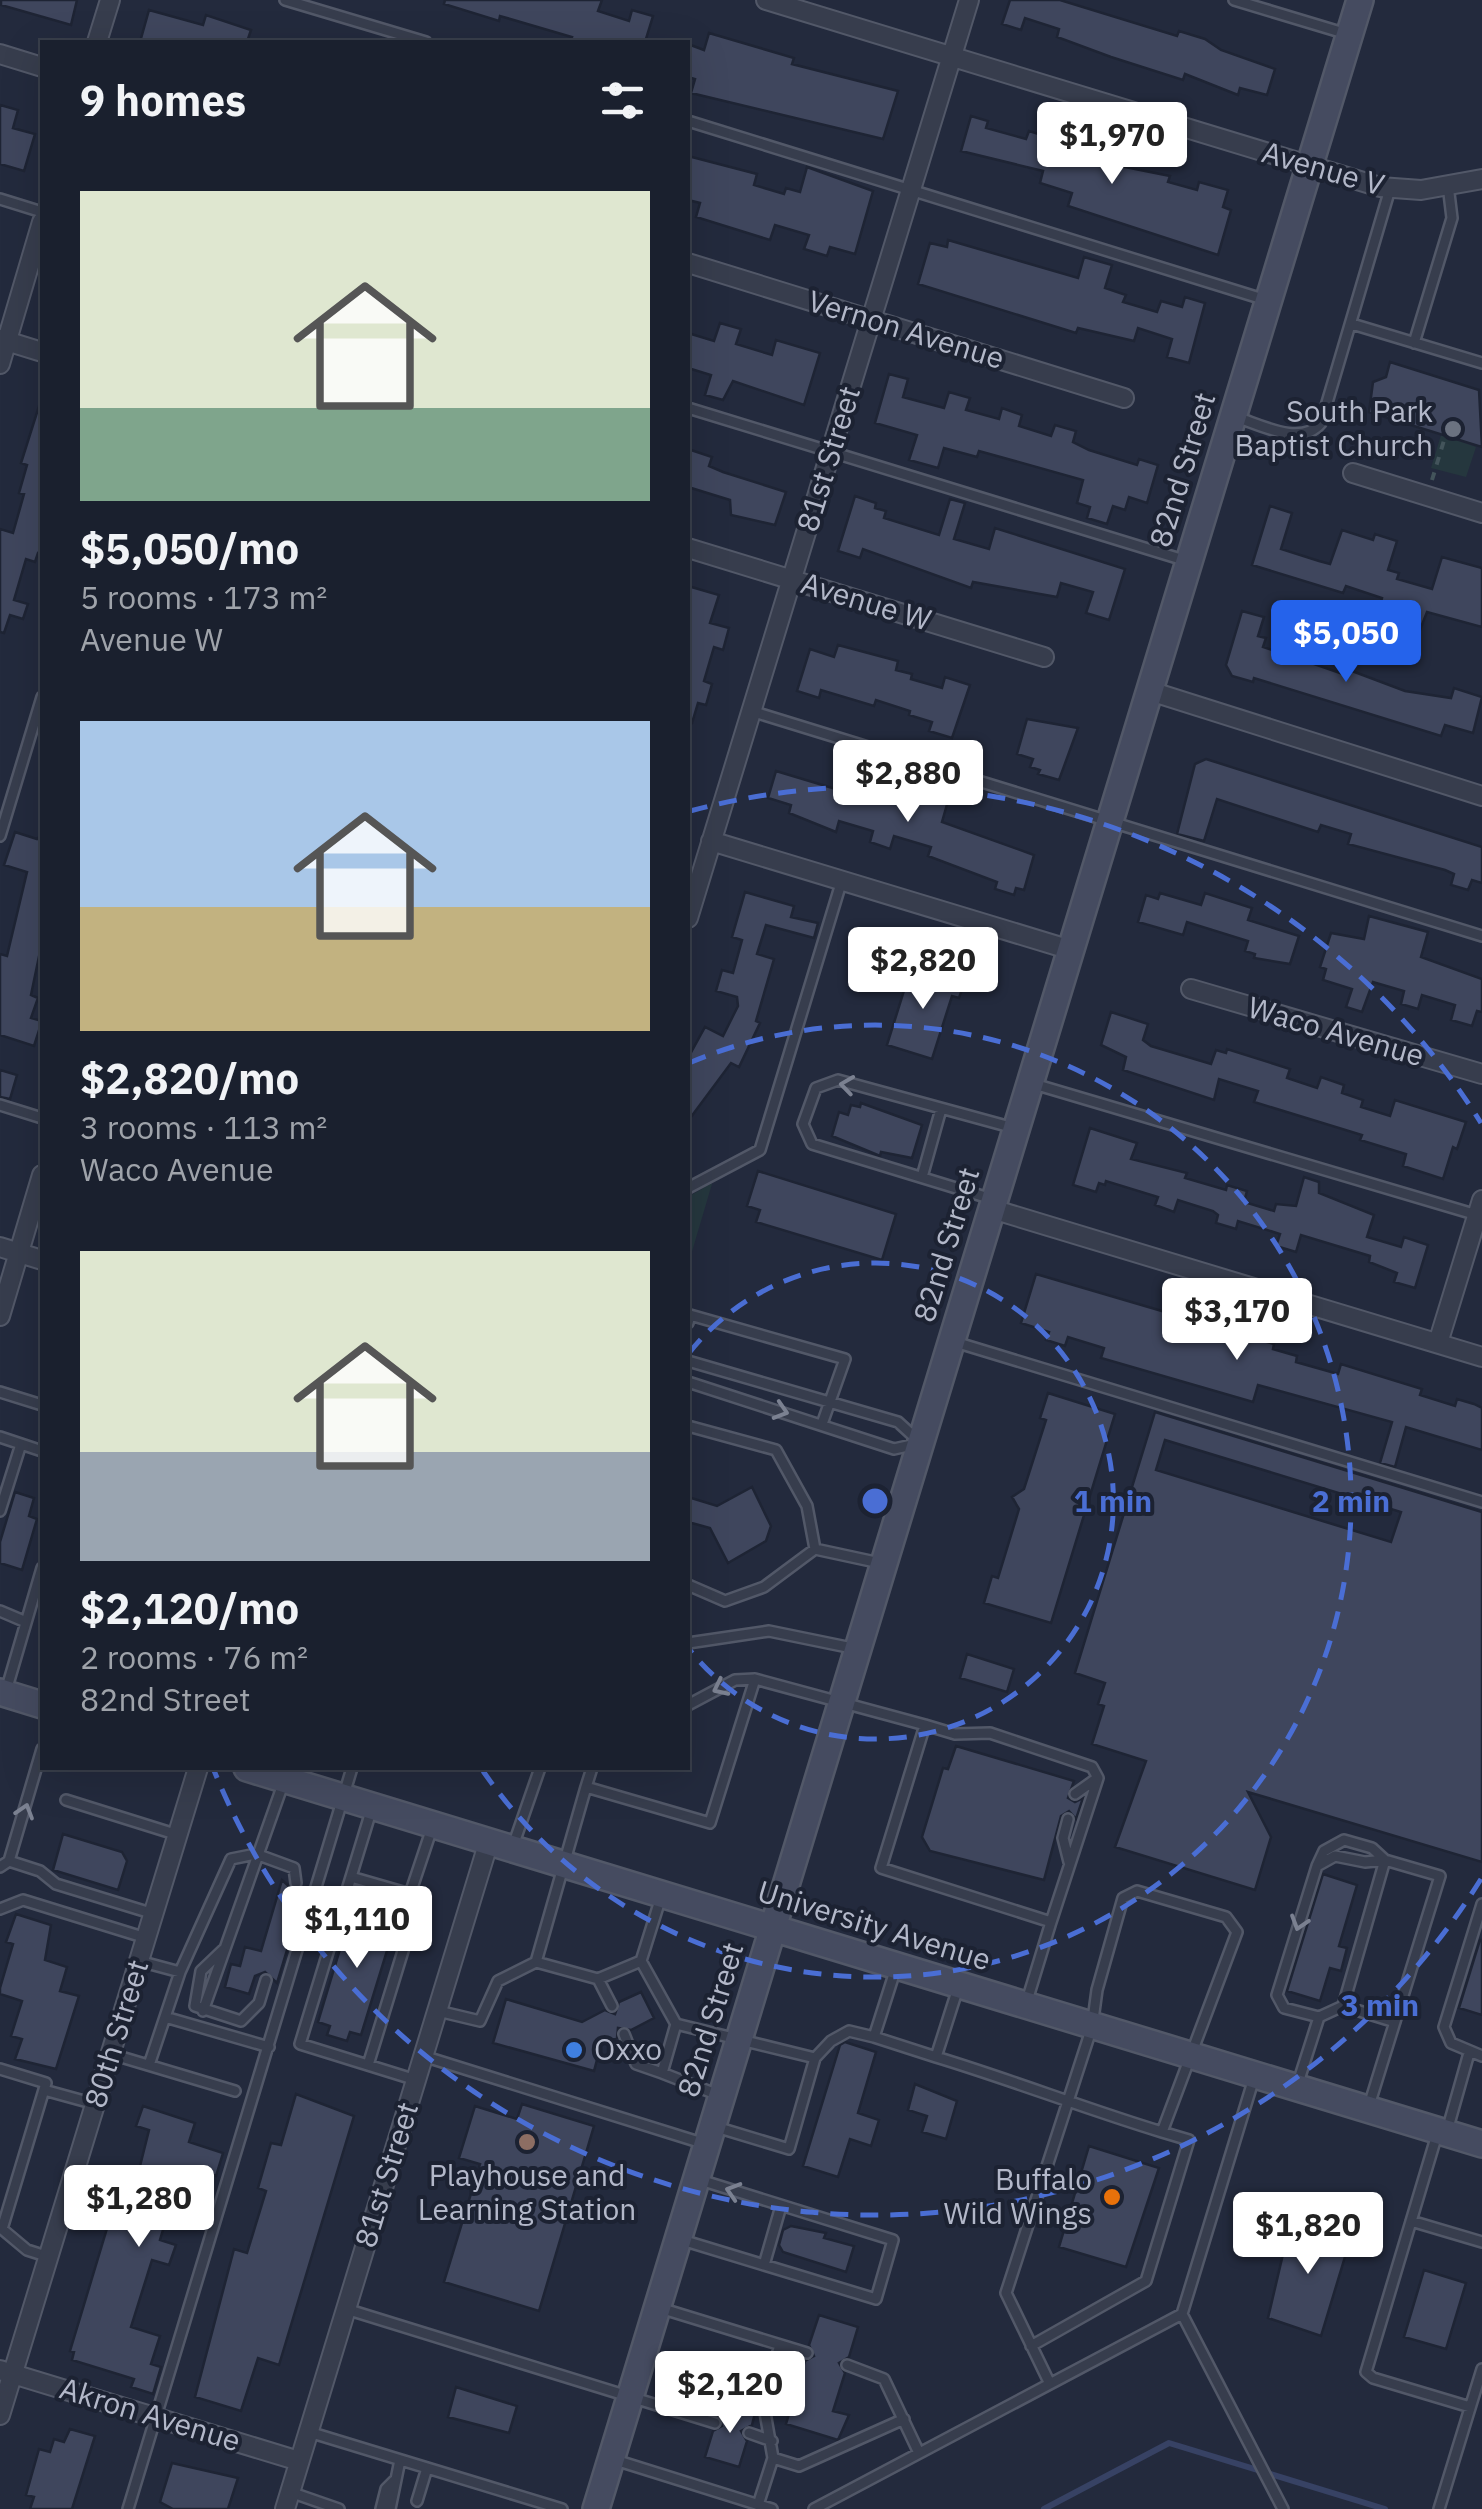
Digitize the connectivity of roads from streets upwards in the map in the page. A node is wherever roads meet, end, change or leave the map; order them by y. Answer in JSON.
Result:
{"nodes":[{"id":1,"x":110,"y":0,"type":"edge"},
{"id":2,"x":766,"y":0,"type":"edge"},
{"id":3,"x":969,"y":0,"type":"edge"},
{"id":4,"x":1360,"y":0,"type":"edge"},
{"id":5,"x":97,"y":40,"type":"edge"},
{"id":6,"x":0,"y":54,"type":"edge"},
{"id":7,"x":952,"y":56,"type":"junction"},
{"id":8,"x":40,"y":66,"type":"edge"},
{"id":9,"x":1310,"y":167,"type":"junction"},
{"id":10,"x":1482,"y":179,"type":"edge"},
{"id":11,"x":40,"y":228,"type":"edge"},
{"id":12,"x":690,"y":264,"type":"edge"},
{"id":13,"x":871,"y":319,"type":"junction"},
{"id":14,"x":4,"y":340,"type":"edge"},
{"id":15,"x":40,"y":351,"type":"edge"},
{"id":16,"x":0,"y":364,"type":"edge"},
{"id":17,"x":1124,"y":398,"type":"dead end"},
{"id":18,"x":1353,"y":473,"type":"dead end"},
{"id":19,"x":1482,"y":512,"type":"edge"},
{"id":20,"x":690,"y":549,"type":"edge"},
{"id":21,"x":792,"y":580,"type":"junction"},
{"id":22,"x":1044,"y":657,"type":"dead end"},
{"id":23,"x":1150,"y":691,"type":"junction"},
{"id":24,"x":1482,"y":796,"type":"edge"},
{"id":25,"x":712,"y":841,"type":"junction"},
{"id":26,"x":690,"y":912,"type":"edge"},
{"id":27,"x":1071,"y":950,"type":"junction"},
{"id":28,"x":1190,"y":989,"type":"dead end"},
{"id":29,"x":1482,"y":1074,"type":"edge"},
{"id":30,"x":40,"y":1183,"type":"edge"},
{"id":31,"x":994,"y":1204,"type":"junction"},
{"id":32,"x":1480,"y":1208,"type":"edge"},
{"id":33,"x":0,"y":1247,"type":"edge"},
{"id":34,"x":19,"y":1252,"type":"junction"},
{"id":35,"x":40,"y":1259,"type":"edge"},
{"id":36,"x":0,"y":1316,"type":"edge"},
{"id":37,"x":1438,"y":1343,"type":"junction"},
{"id":38,"x":1482,"y":1357,"type":"edge"},
{"id":39,"x":2,"y":1693,"type":"edge"},
{"id":40,"x":40,"y":1704,"type":"edge"},
{"id":41,"x":197,"y":1770,"type":"edge"},
{"id":42,"x":287,"y":1773,"type":"edge"},
{"id":43,"x":501,"y":1845,"type":"junction"},
{"id":44,"x":774,"y":1928,"type":"junction"},
{"id":45,"x":1482,"y":2144,"type":"edge"},
{"id":46,"x":6,"y":2372,"type":"edge"},
{"id":47,"x":0,"y":2415,"type":"edge"},
{"id":48,"x":299,"y":2460,"type":"junction"},
{"id":49,"x":288,"y":2501,"type":"edge"},
{"id":50,"x":596,"y":2509,"type":"edge"}],
"edges":[{"from":1,"to":5,"type":"street"},
{"from":2,"to":7,"type":"street","name":"Avenue V"},
{"from":3,"to":7,"type":"street","name":"81st Street"},
{"from":4,"to":9,"type":"main road","name":"82nd Street"},
{"from":6,"to":8,"type":"street"},
{"from":7,"to":9,"type":"street","name":"Avenue V"},
{"from":7,"to":13,"type":"street","name":"81st Street"},
{"from":9,"to":10,"type":"street","name":"Avenue V"},
{"from":9,"to":23,"type":"main road","name":"82nd Street"},
{"from":11,"to":14,"type":"street"},
{"from":12,"to":13,"type":"street","name":"Vernon Avenue"},
{"from":13,"to":17,"type":"street","name":"Vernon Avenue"},
{"from":13,"to":21,"type":"street","name":"81st Street"},
{"from":14,"to":15,"type":"street"},
{"from":14,"to":16,"type":"street"},
{"from":18,"to":19,"type":"street"},
{"from":20,"to":21,"type":"street","name":"Avenue W"},
{"from":21,"to":22,"type":"street","name":"Avenue W"},
{"from":21,"to":25,"type":"street","name":"81st Street"},
{"from":23,"to":24,"type":"street"},
{"from":23,"to":27,"type":"main road","name":"82nd Street"},
{"from":25,"to":26,"type":"street","name":"81st Street"},
{"from":25,"to":27,"type":"street"},
{"from":27,"to":31,"type":"main road","name":"82nd Street"},
{"from":28,"to":29,"type":"street","name":"Waco Avenue"},
{"from":30,"to":34,"type":"street"},
{"from":31,"to":37,"type":"street"},
{"from":31,"to":44,"type":"main road","name":"82nd Street"},
{"from":32,"to":37,"type":"street"},
{"from":33,"to":34,"type":"street"},
{"from":34,"to":35,"type":"street"},
{"from":34,"to":36,"type":"street"},
{"from":37,"to":38,"type":"street"},
{"from":39,"to":40,"type":"main road"},
{"from":41,"to":46,"type":"street","name":"80th Street"},
{"from":42,"to":43,"type":"main road","name":"University Avenue"},
{"from":43,"to":44,"type":"main road","name":"University Avenue"},
{"from":43,"to":48,"type":"street","name":"81st Street"},
{"from":44,"to":45,"type":"main road","name":"University Avenue"},
{"from":44,"to":50,"type":"main road","name":"82nd Street"},
{"from":46,"to":47,"type":"street","name":"80th Street"},
{"from":46,"to":48,"type":"street","name":"Akron Avenue"},
{"from":48,"to":49,"type":"street","name":"81st Street"}]}
